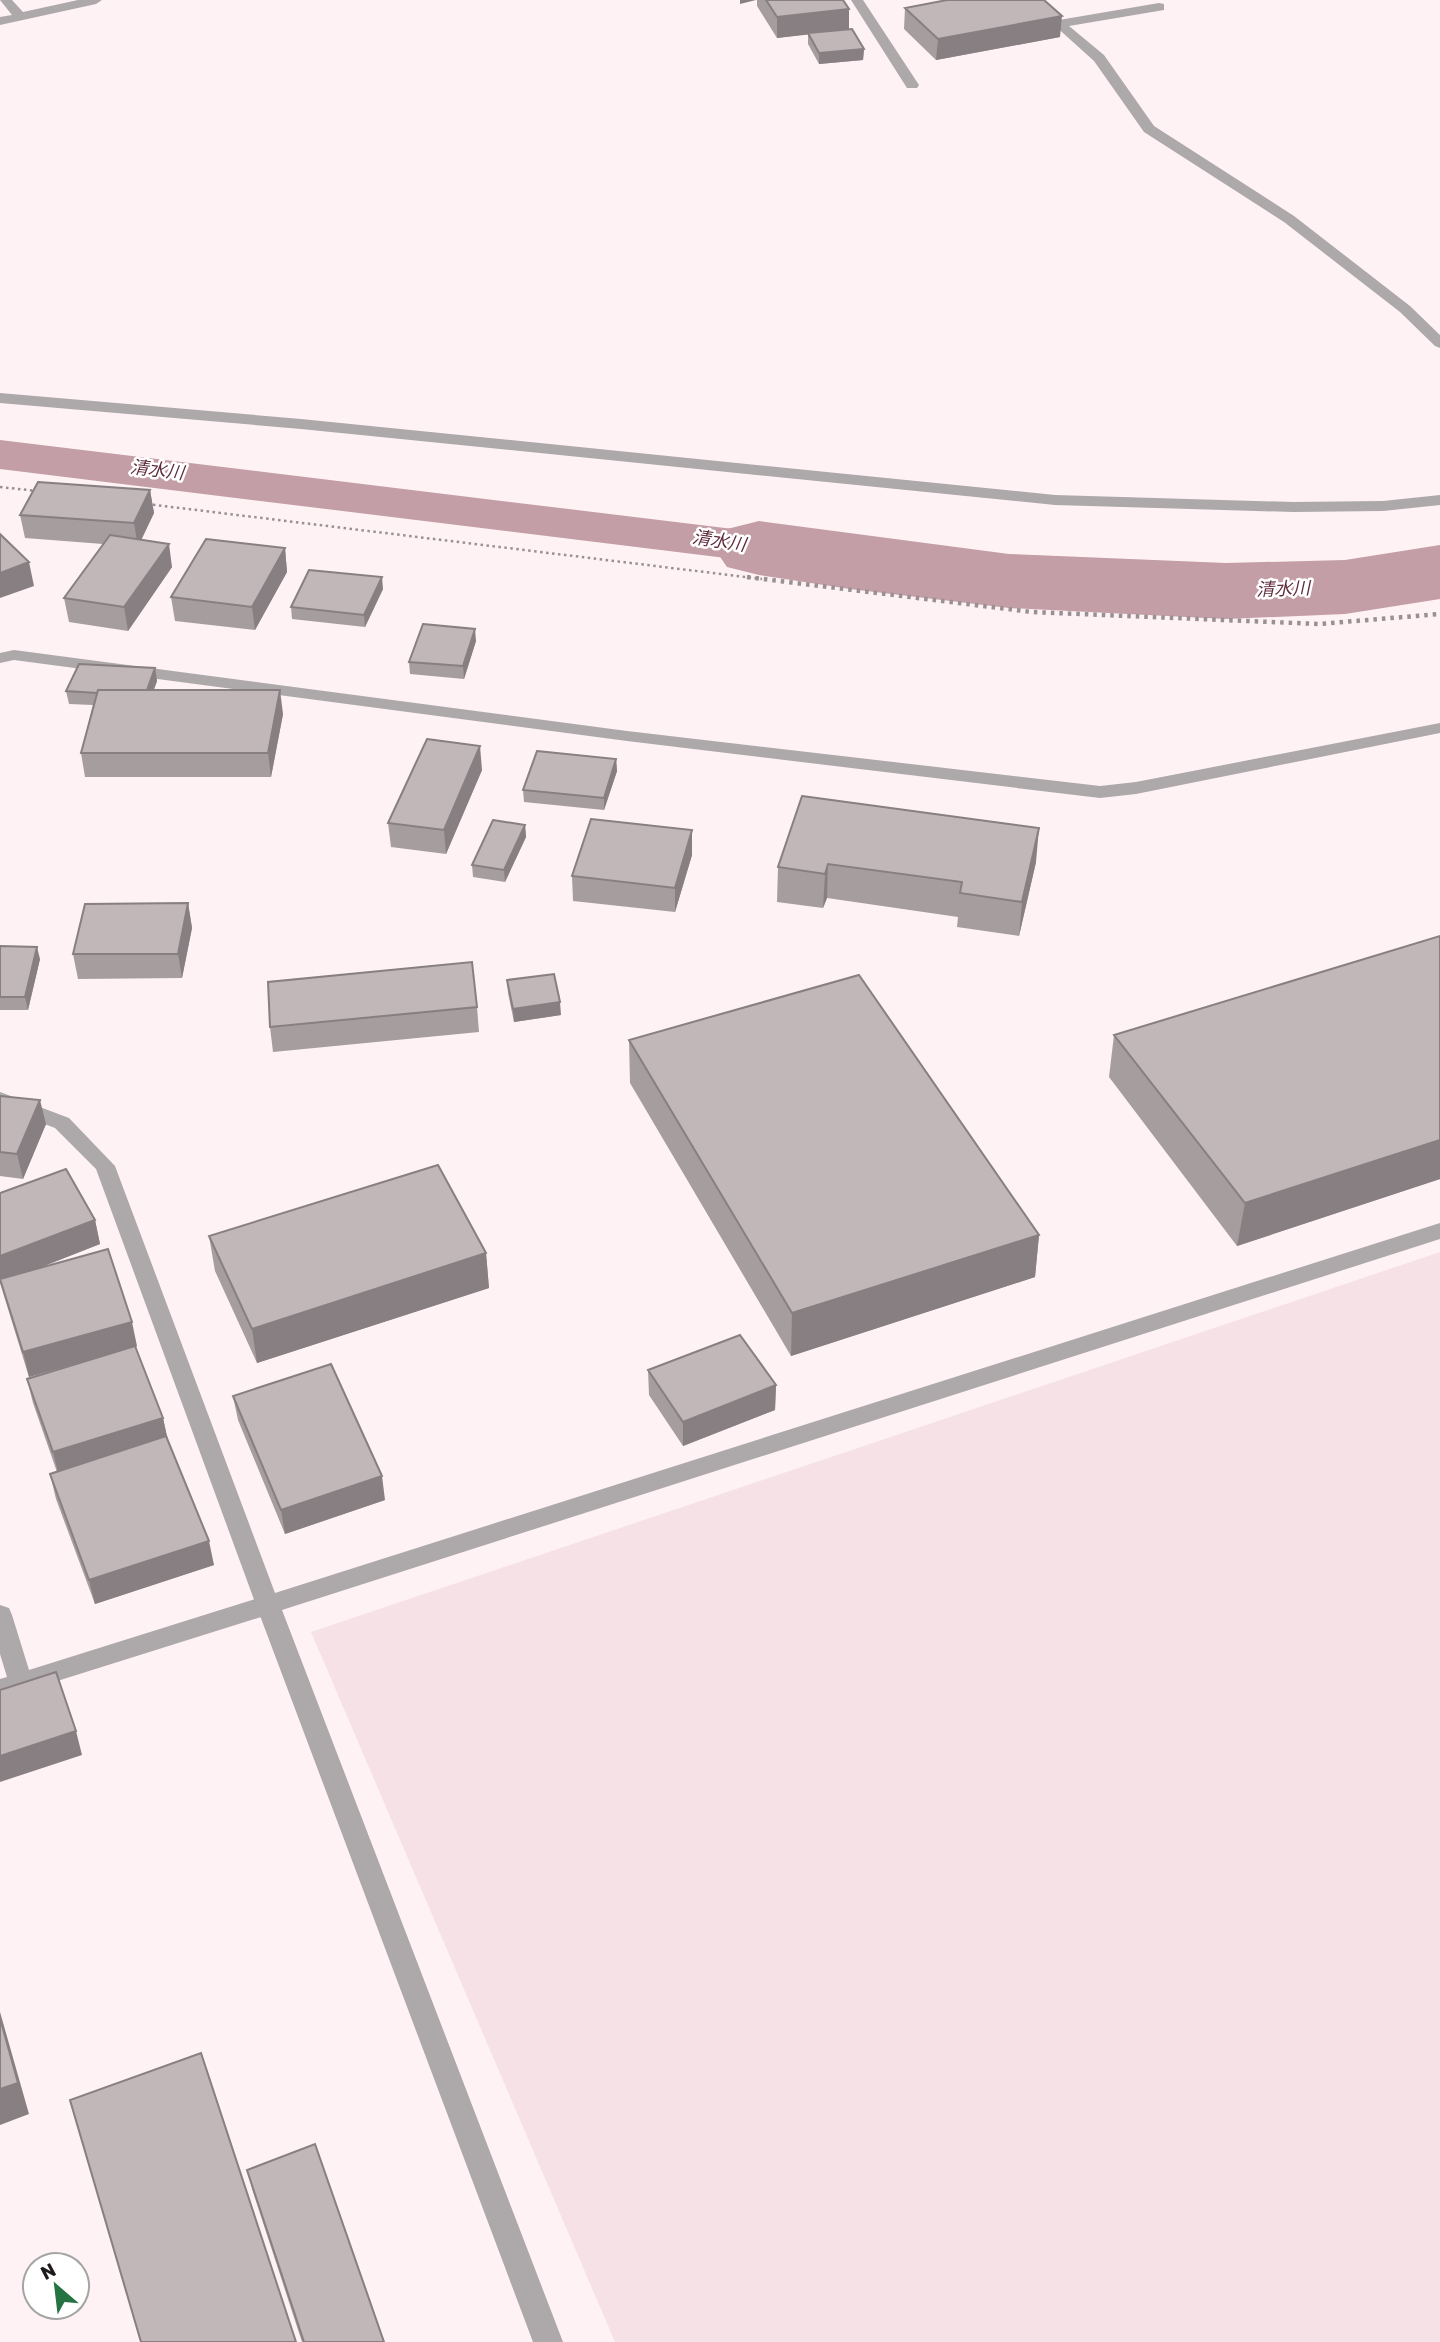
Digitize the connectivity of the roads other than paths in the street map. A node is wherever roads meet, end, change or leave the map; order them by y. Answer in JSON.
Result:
{"nodes":[{"id":1,"x":5,"y":0,"type":"edge"},
{"id":2,"x":96,"y":0,"type":"edge"},
{"id":3,"x":857,"y":0,"type":"edge"},
{"id":4,"x":1153,"y":0,"type":"edge"},
{"id":5,"x":20,"y":16,"type":"junction"},
{"id":6,"x":0,"y":21,"type":"edge"},
{"id":7,"x":912,"y":85,"type":"dead end"},
{"id":8,"x":1440,"y":343,"type":"edge"},
{"id":9,"x":0,"y":398,"type":"edge"},
{"id":10,"x":1440,"y":500,"type":"edge"},
{"id":11,"x":0,"y":658,"type":"edge"},
{"id":12,"x":1440,"y":728,"type":"edge"},
{"id":13,"x":0,"y":1099,"type":"edge"},
{"id":14,"x":1440,"y":1231,"type":"edge"},
{"id":15,"x":268,"y":1605,"type":"junction"},
{"id":16,"x":0,"y":1615,"type":"edge"},
{"id":17,"x":11,"y":1686,"type":"edge"},
{"id":18,"x":548,"y":2342,"type":"edge"}],
"edges":[{"from":1,"to":5,"type":"street"},
{"from":2,"to":5,"type":"street"},
{"from":3,"to":7,"type":"street"},
{"from":4,"to":8,"type":"street"},
{"from":5,"to":6,"type":"street"},
{"from":9,"to":10,"type":"street"},
{"from":11,"to":12,"type":"street"},
{"from":13,"to":15,"type":"street"},
{"from":14,"to":15,"type":"street"},
{"from":15,"to":17,"type":"street"},
{"from":15,"to":18,"type":"street"},
{"from":16,"to":17,"type":"street"}]}
